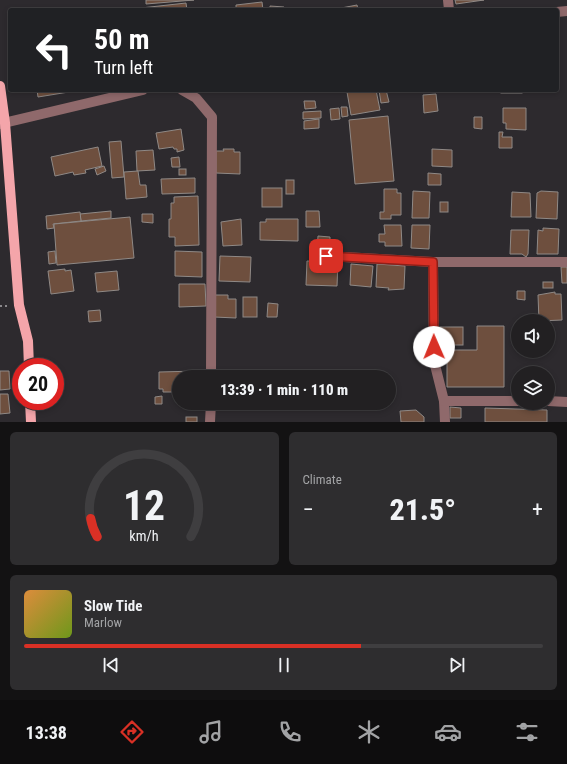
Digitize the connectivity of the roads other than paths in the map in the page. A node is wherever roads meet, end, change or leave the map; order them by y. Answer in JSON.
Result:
{"nodes":[{"id":1,"x":0,"y":86,"type":"edge"},
{"id":2,"x":134,"y":92,"type":"edge"},
{"id":3,"x":186,"y":92,"type":"edge"},
{"id":4,"x":2,"y":123,"type":"edge"},
{"id":5,"x":326,"y":256,"type":"dead end"},
{"id":6,"x":433,"y":262,"type":"junction"},
{"id":7,"x":567,"y":262,"type":"edge"},
{"id":8,"x":29,"y":358,"type":"edge"},
{"id":9,"x":211,"y":370,"type":"edge"},
{"id":10,"x":444,"y":401,"type":"junction"},
{"id":11,"x":511,"y":401,"type":"edge"},
{"id":12,"x":555,"y":402,"type":"edge"},
{"id":13,"x":567,"y":402,"type":"edge"},
{"id":14,"x":30,"y":410,"type":"edge"},
{"id":15,"x":211,"y":410,"type":"edge"},
{"id":16,"x":31,"y":422,"type":"edge"},
{"id":17,"x":210,"y":422,"type":"edge"},
{"id":18,"x":445,"y":422,"type":"edge"}],
"edges":[{"from":1,"to":4,"type":"main road"},
{"from":2,"to":4,"type":"street"},
{"from":3,"to":9,"type":"street"},
{"from":4,"to":8,"type":"main road"},
{"from":5,"to":6,"type":"street"},
{"from":6,"to":7,"type":"street"},
{"from":6,"to":10,"type":"street"},
{"from":10,"to":11,"type":"street"},
{"from":10,"to":18,"type":"street"},
{"from":12,"to":13,"type":"street"},
{"from":14,"to":16,"type":"main road"},
{"from":15,"to":17,"type":"street"}]}
